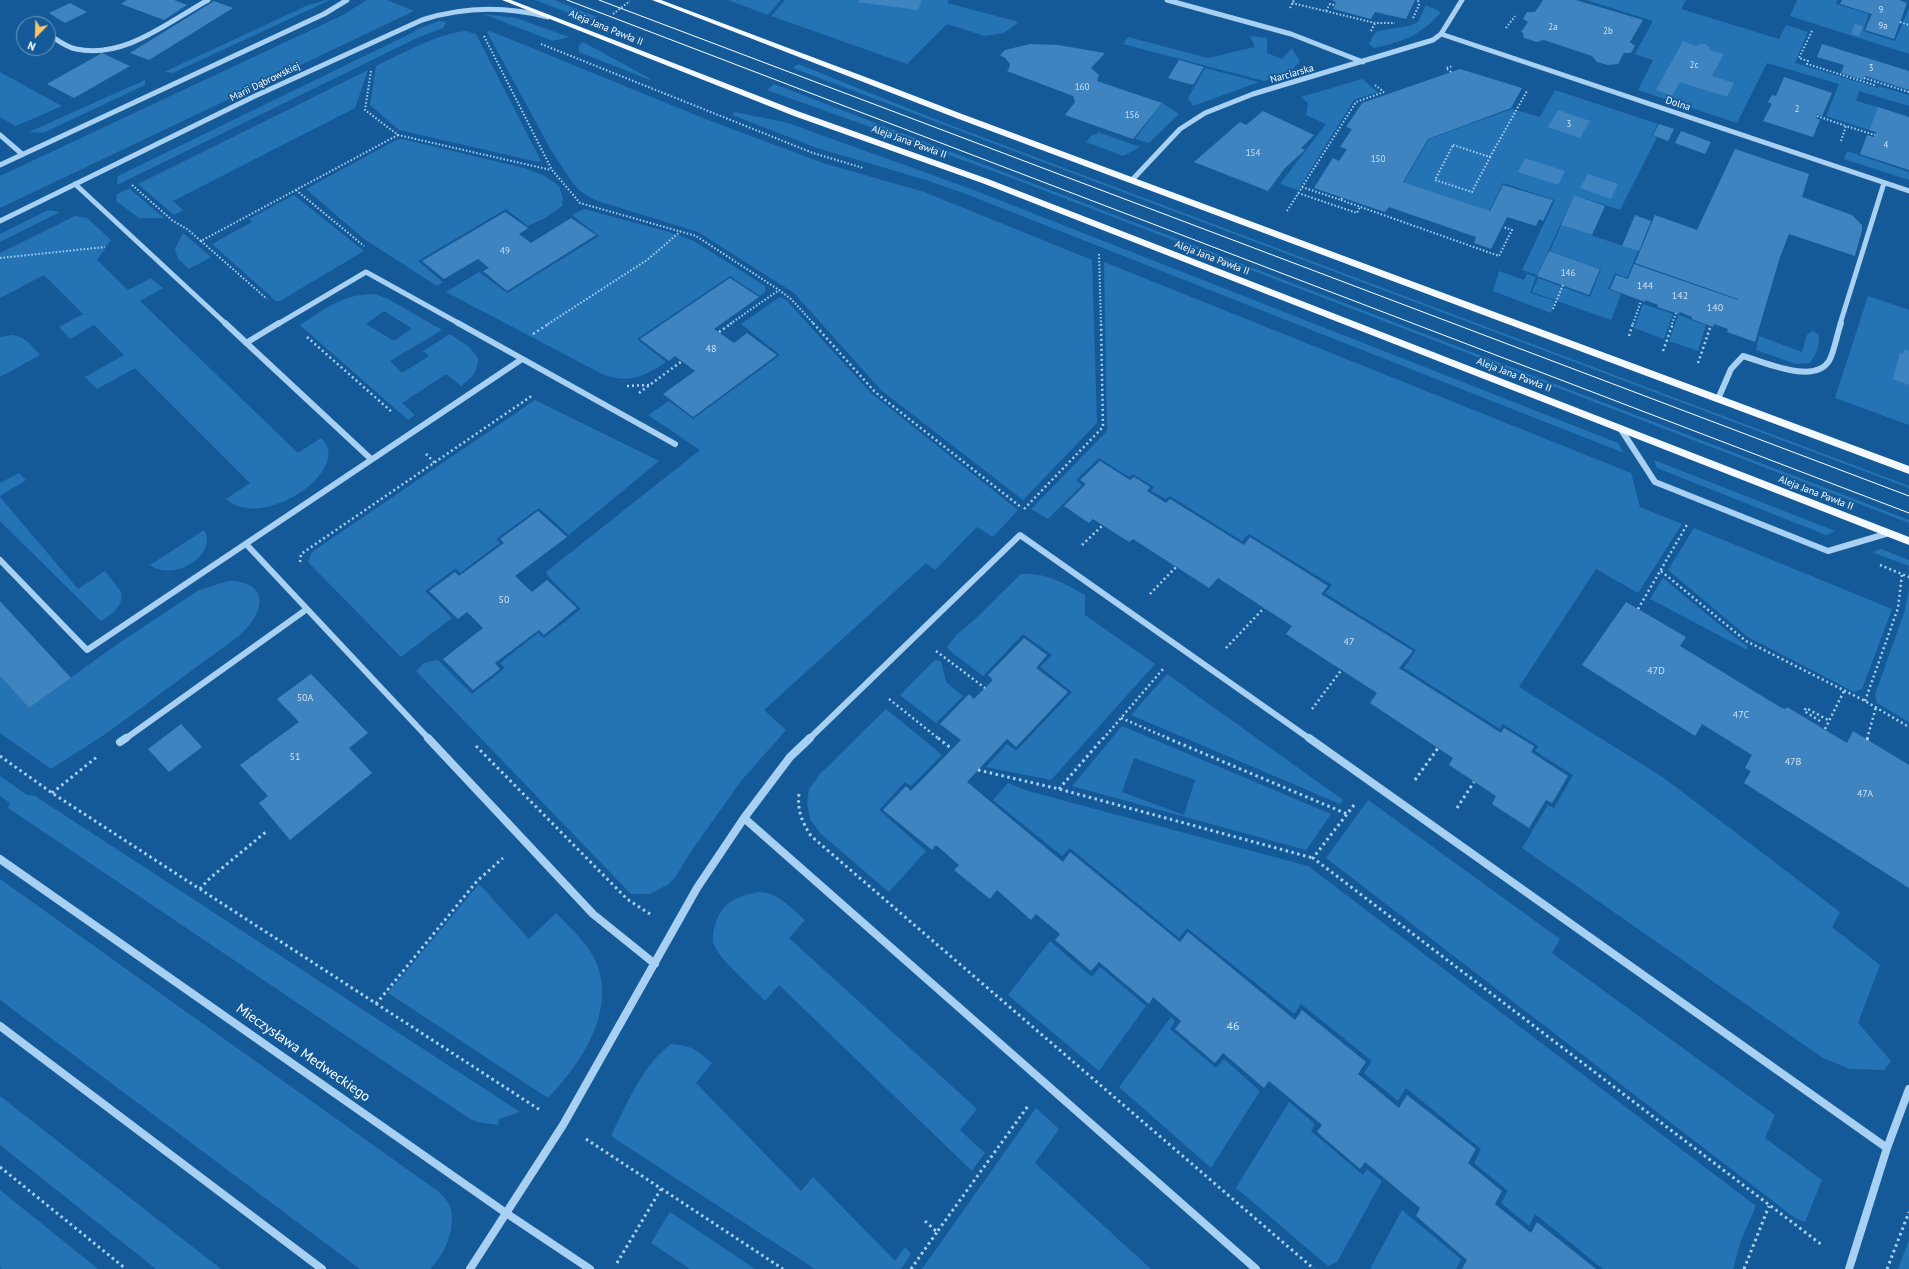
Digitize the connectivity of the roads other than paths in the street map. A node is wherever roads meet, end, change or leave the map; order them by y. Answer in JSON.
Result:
{"nodes":[{"id":1,"x":208,"y":0,"type":"edge"},
{"id":2,"x":347,"y":0,"type":"edge"},
{"id":3,"x":505,"y":0,"type":"edge"},
{"id":4,"x":655,"y":0,"type":"edge"},
{"id":5,"x":1166,"y":0,"type":"edge"},
{"id":6,"x":1462,"y":0,"type":"edge"},
{"id":7,"x":550,"y":18,"type":"junction"},
{"id":8,"x":1441,"y":34,"type":"junction"},
{"id":9,"x":56,"y":39,"type":"edge"},
{"id":10,"x":1362,"y":62,"type":"junction"},
{"id":11,"x":0,"y":135,"type":"edge"},
{"id":12,"x":22,"y":154,"type":"junction"},
{"id":13,"x":0,"y":165,"type":"edge"},
{"id":14,"x":1132,"y":180,"type":"junction"},
{"id":15,"x":1884,"y":183,"type":"junction"},
{"id":16,"x":75,"y":184,"type":"junction"},
{"id":17,"x":1909,"y":191,"type":"edge"},
{"id":18,"x":0,"y":221,"type":"edge"},
{"id":19,"x":246,"y":343,"type":"junction"},
{"id":20,"x":522,"y":359,"type":"junction"},
{"id":21,"x":1718,"y":399,"type":"junction"},
{"id":22,"x":1620,"y":428,"type":"junction"},
{"id":23,"x":675,"y":444,"type":"dead end"},
{"id":24,"x":371,"y":459,"type":"junction"},
{"id":25,"x":1909,"y":470,"type":"edge"},
{"id":26,"x":1889,"y":533,"type":"junction"},
{"id":27,"x":1909,"y":541,"type":"edge"},
{"id":28,"x":246,"y":545,"type":"junction"},
{"id":29,"x":0,"y":560,"type":"edge"},
{"id":30,"x":307,"y":609,"type":"junction"},
{"id":31,"x":120,"y":742,"type":"dead end"},
{"id":32,"x":744,"y":818,"type":"junction"},
{"id":33,"x":0,"y":859,"type":"edge"},
{"id":34,"x":655,"y":964,"type":"junction"},
{"id":35,"x":0,"y":1026,"type":"edge"},
{"id":36,"x":1909,"y":1089,"type":"edge"},
{"id":37,"x":1886,"y":1148,"type":"junction"},
{"id":38,"x":506,"y":1213,"type":"junction"},
{"id":39,"x":322,"y":1269,"type":"edge"},
{"id":40,"x":470,"y":1269,"type":"edge"},
{"id":41,"x":590,"y":1269,"type":"edge"},
{"id":42,"x":1256,"y":1269,"type":"edge"},
{"id":43,"x":1849,"y":1269,"type":"edge"}],
"edges":[{"from":1,"to":9,"type":"street"},
{"from":2,"to":12,"type":"street"},
{"from":3,"to":7,"type":"main road","name":"Aleja Jana Pawła II"},
{"from":4,"to":14,"type":"main road"},
{"from":5,"to":10,"type":"street"},
{"from":6,"to":8,"type":"street","name":"Narciarska"},
{"from":7,"to":16,"type":"street","name":"Marii Dąbrowskiej"},
{"from":7,"to":22,"type":"main road","name":"Aleja Jana Pawła II"},
{"from":8,"to":10,"type":"street","name":"Narciarska"},
{"from":8,"to":15,"type":"street","name":"Dolna"},
{"from":10,"to":14,"type":"street","name":"Narciarska"},
{"from":11,"to":12,"type":"street"},
{"from":12,"to":13,"type":"street"},
{"from":14,"to":21,"type":"main road"},
{"from":15,"to":17,"type":"street","name":"Dolna"},
{"from":15,"to":21,"type":"street"},
{"from":16,"to":18,"type":"street","name":"Marii Dąbrowskiej"},
{"from":16,"to":19,"type":"street"},
{"from":19,"to":20,"type":"street"},
{"from":19,"to":24,"type":"street"},
{"from":20,"to":23,"type":"street"},
{"from":20,"to":24,"type":"street"},
{"from":21,"to":25,"type":"main road"},
{"from":22,"to":26,"type":"main road","name":"Aleja Jana Pawła II"},
{"from":22,"to":26,"type":"street"},
{"from":24,"to":28,"type":"street"},
{"from":26,"to":27,"type":"main road","name":"Aleja Jana Pawła II"},
{"from":28,"to":29,"type":"street"},
{"from":28,"to":30,"type":"street"},
{"from":30,"to":31,"type":"street"},
{"from":30,"to":34,"type":"street"},
{"from":32,"to":34,"type":"street"},
{"from":32,"to":37,"type":"street"},
{"from":32,"to":42,"type":"street"},
{"from":33,"to":38,"type":"street","name":"Mieczysława Medweckiego"},
{"from":34,"to":38,"type":"street"},
{"from":35,"to":39,"type":"street"},
{"from":36,"to":37,"type":"street"},
{"from":37,"to":43,"type":"street"},
{"from":38,"to":40,"type":"street"},
{"from":38,"to":41,"type":"street","name":"Mieczysława Medweckiego"}]}
